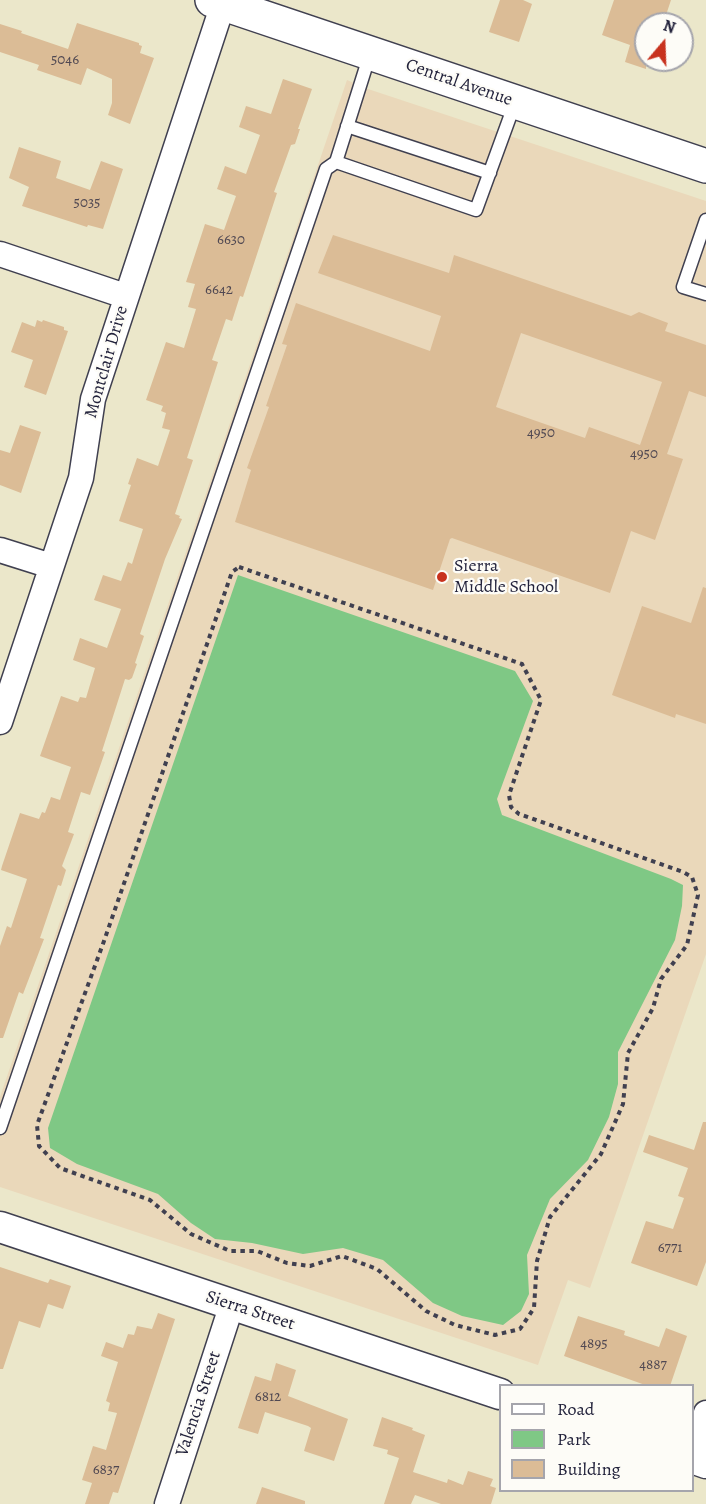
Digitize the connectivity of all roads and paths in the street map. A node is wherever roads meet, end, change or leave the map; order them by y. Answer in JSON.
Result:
{"nodes":[{"id":1,"x":217,"y":2,"type":"edge"},
{"id":2,"x":370,"y":53,"type":"junction"},
{"id":3,"x":516,"y":102,"type":"junction"},
{"id":4,"x":347,"y":126,"type":"junction"},
{"id":5,"x":336,"y":162,"type":"junction"},
{"id":6,"x":706,"y":166,"type":"edge"},
{"id":7,"x":490,"y":173,"type":"junction"},
{"id":8,"x":706,"y":220,"type":"edge"},
{"id":9,"x":702,"y":243,"type":"edge"},
{"id":10,"x":0,"y":254,"type":"edge"},
{"id":11,"x":706,"y":294,"type":"edge"},
{"id":12,"x":125,"y":296,"type":"junction"},
{"id":13,"x":0,"y":550,"type":"edge"},
{"id":14,"x":51,"y":566,"type":"junction"},
{"id":15,"x":522,"y":664,"type":"joint"},
{"id":16,"x":0,"y":722,"type":"edge"},
{"id":17,"x":0,"y":1128,"type":"edge"},
{"id":18,"x":0,"y":1227,"type":"edge"},
{"id":19,"x":232,"y":1305,"type":"junction"},
{"id":20,"x":499,"y":1393,"type":"edge"},
{"id":21,"x":706,"y":1413,"type":"edge"},
{"id":22,"x":694,"y":1449,"type":"edge"},
{"id":23,"x":167,"y":1504,"type":"edge"}],
"edges":[{"from":1,"to":2,"type":"main road","name":"Central Avenue"},
{"from":1,"to":12,"type":"street","name":"Montclair Drive"},
{"from":2,"to":3,"type":"main road","name":"Central Avenue"},
{"from":2,"to":4,"type":"lane"},
{"from":3,"to":6,"type":"main road","name":"Central Avenue"},
{"from":3,"to":7,"type":"lane"},
{"from":4,"to":5,"type":"lane"},
{"from":4,"to":7,"type":"lane"},
{"from":5,"to":7,"type":"lane"},
{"from":5,"to":17,"type":"lane"},
{"from":8,"to":9,"type":"lane"},
{"from":9,"to":11,"type":"lane"},
{"from":10,"to":12,"type":"street"},
{"from":12,"to":14,"type":"street","name":"Montclair Drive"},
{"from":13,"to":14,"type":"street"},
{"from":14,"to":16,"type":"street","name":"Montclair Drive"},
{"from":15,"to":15,"type":"path"},
{"from":18,"to":19,"type":"street","name":"Sierra Street"},
{"from":19,"to":20,"type":"street","name":"Sierra Street"},
{"from":19,"to":23,"type":"street","name":"Valencia Street"},
{"from":21,"to":22,"type":"street"}]}
